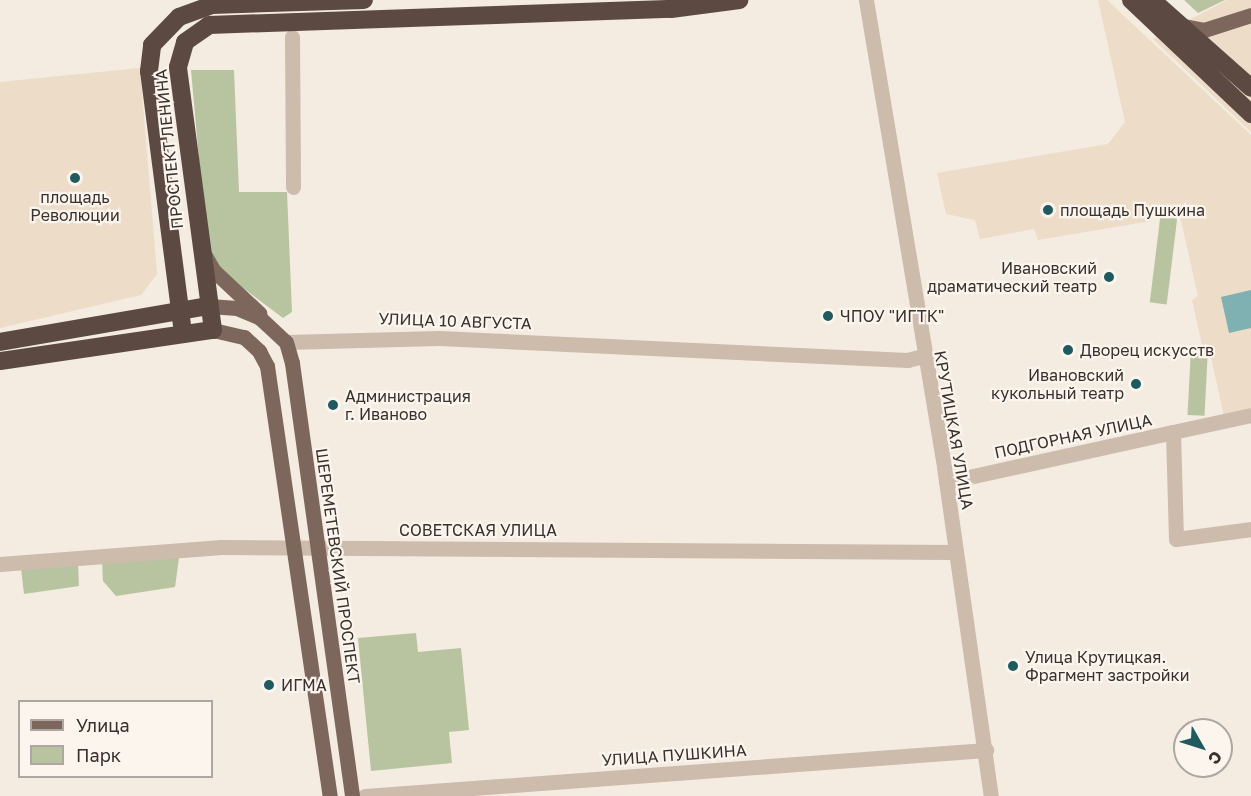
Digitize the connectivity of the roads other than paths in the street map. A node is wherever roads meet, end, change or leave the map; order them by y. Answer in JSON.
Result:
{"nodes":[{"id":1,"x":364,"y":0,"type":"edge"},
{"id":2,"x":739,"y":0,"type":"edge"},
{"id":3,"x":866,"y":0,"type":"edge"},
{"id":4,"x":1131,"y":0,"type":"edge"},
{"id":5,"x":1152,"y":0,"type":"edge"},
{"id":6,"x":222,"y":9,"type":"edge"},
{"id":7,"x":1251,"y":15,"type":"edge"},
{"id":8,"x":1176,"y":24,"type":"junction"},
{"id":9,"x":292,"y":37,"type":"dead end"},
{"id":10,"x":1251,"y":88,"type":"edge"},
{"id":11,"x":1251,"y":114,"type":"edge"},
{"id":12,"x":293,"y":187,"type":"dead end"},
{"id":13,"x":198,"y":238,"type":"junction"},
{"id":14,"x":174,"y":274,"type":"junction"},
{"id":15,"x":209,"y":306,"type":"junction"},
{"id":16,"x":180,"y":310,"type":"junction"},
{"id":17,"x":147,"y":316,"type":"junction"},
{"id":18,"x":269,"y":324,"type":"junction"},
{"id":19,"x":213,"y":330,"type":"junction"},
{"id":20,"x":183,"y":333,"type":"junction"},
{"id":21,"x":0,"y":342,"type":"edge"},
{"id":22,"x":286,"y":342,"type":"junction"},
{"id":23,"x":923,"y":356,"type":"junction"},
{"id":24,"x":0,"y":362,"type":"edge"},
{"id":25,"x":1251,"y":415,"type":"edge"},
{"id":26,"x":1173,"y":432,"type":"junction"},
{"id":27,"x":946,"y":482,"type":"junction"},
{"id":28,"x":1251,"y":529,"type":"edge"},
{"id":29,"x":296,"y":547,"type":"junction"},
{"id":30,"x":318,"y":549,"type":"junction"},
{"id":31,"x":956,"y":552,"type":"junction"},
{"id":32,"x":0,"y":564,"type":"edge"},
{"id":33,"x":986,"y":750,"type":"junction"},
{"id":34,"x":330,"y":796,"type":"edge"},
{"id":35,"x":352,"y":796,"type":"edge"},
{"id":36,"x":365,"y":796,"type":"edge"},
{"id":37,"x":991,"y":796,"type":"edge"}],
"edges":[{"from":1,"to":6,"type":"highway","name":"ПРОСПЕКТ ЛЕНИНА"},
{"from":2,"to":6,"type":"highway","name":"ПРОСПЕКТ ЛЕНИНА"},
{"from":3,"to":23,"type":"street","name":"КРУТИЦКАЯ УЛИЦА"},
{"from":4,"to":11,"type":"highway"},
{"from":5,"to":8,"type":"highway"},
{"from":6,"to":13,"type":"highway","name":"ПРОСПЕКТ ЛЕНИНА"},
{"from":6,"to":14,"type":"highway","name":"ПРОСПЕКТ ЛЕНИНА"},
{"from":7,"to":8,"type":"main road"},
{"from":8,"to":10,"type":"highway"},
{"from":9,"to":12,"type":"street"},
{"from":13,"to":15,"type":"highway","name":"ПРОСПЕКТ ЛЕНИНА"},
{"from":13,"to":18,"type":"main road","name":"ПРОСПЕКТ ЛЕНИНА"},
{"from":14,"to":16,"type":"highway","name":"ПРОСПЕКТ ЛЕНИНА"},
{"from":14,"to":17,"type":"highway","name":"ПРОСПЕКТ ЛЕНИНА"},
{"from":15,"to":16,"type":"highway"},
{"from":15,"to":18,"type":"main road"},
{"from":15,"to":19,"type":"highway","name":"ПРОСПЕКТ ЛЕНИНА"},
{"from":16,"to":17,"type":"highway"},
{"from":16,"to":20,"type":"highway","name":"ПРОСПЕКТ ЛЕНИНА"},
{"from":17,"to":21,"type":"highway"},
{"from":18,"to":22,"type":"main road"},
{"from":19,"to":20,"type":"highway"},
{"from":19,"to":29,"type":"main road"},
{"from":20,"to":24,"type":"highway"},
{"from":22,"to":23,"type":"street","name":"УЛИЦА 10 АВГУСТА"},
{"from":22,"to":30,"type":"main road","name":"ШЕРЕМЕТЕВСКИЙ ПРОСПЕКТ"},
{"from":23,"to":27,"type":"street","name":"КРУТИЦКАЯ УЛИЦА"},
{"from":25,"to":26,"type":"street","name":"ПОДГОРНАЯ УЛИЦА"},
{"from":26,"to":27,"type":"street","name":"ПОДГОРНАЯ УЛИЦА"},
{"from":26,"to":28,"type":"street","name":"ПОДГОРНАЯ УЛИЦА"},
{"from":27,"to":31,"type":"street","name":"КРУТИЦКАЯ УЛИЦА"},
{"from":29,"to":30,"type":"street","name":"СОВЕТСКАЯ УЛИЦА"},
{"from":29,"to":32,"type":"street","name":"СОВЕТСКАЯ УЛИЦА"},
{"from":29,"to":34,"type":"main road"},
{"from":30,"to":31,"type":"street","name":"СОВЕТСКАЯ УЛИЦА"},
{"from":30,"to":35,"type":"main road","name":"ШЕРЕМЕТЕВСКИЙ ПРОСПЕКТ"},
{"from":31,"to":33,"type":"street","name":"КРУТИЦКАЯ УЛИЦА"},
{"from":33,"to":36,"type":"street","name":"УЛИЦА ПУШКИНА"},
{"from":33,"to":37,"type":"street","name":"КРУТИЦКАЯ УЛИЦА"}]}
